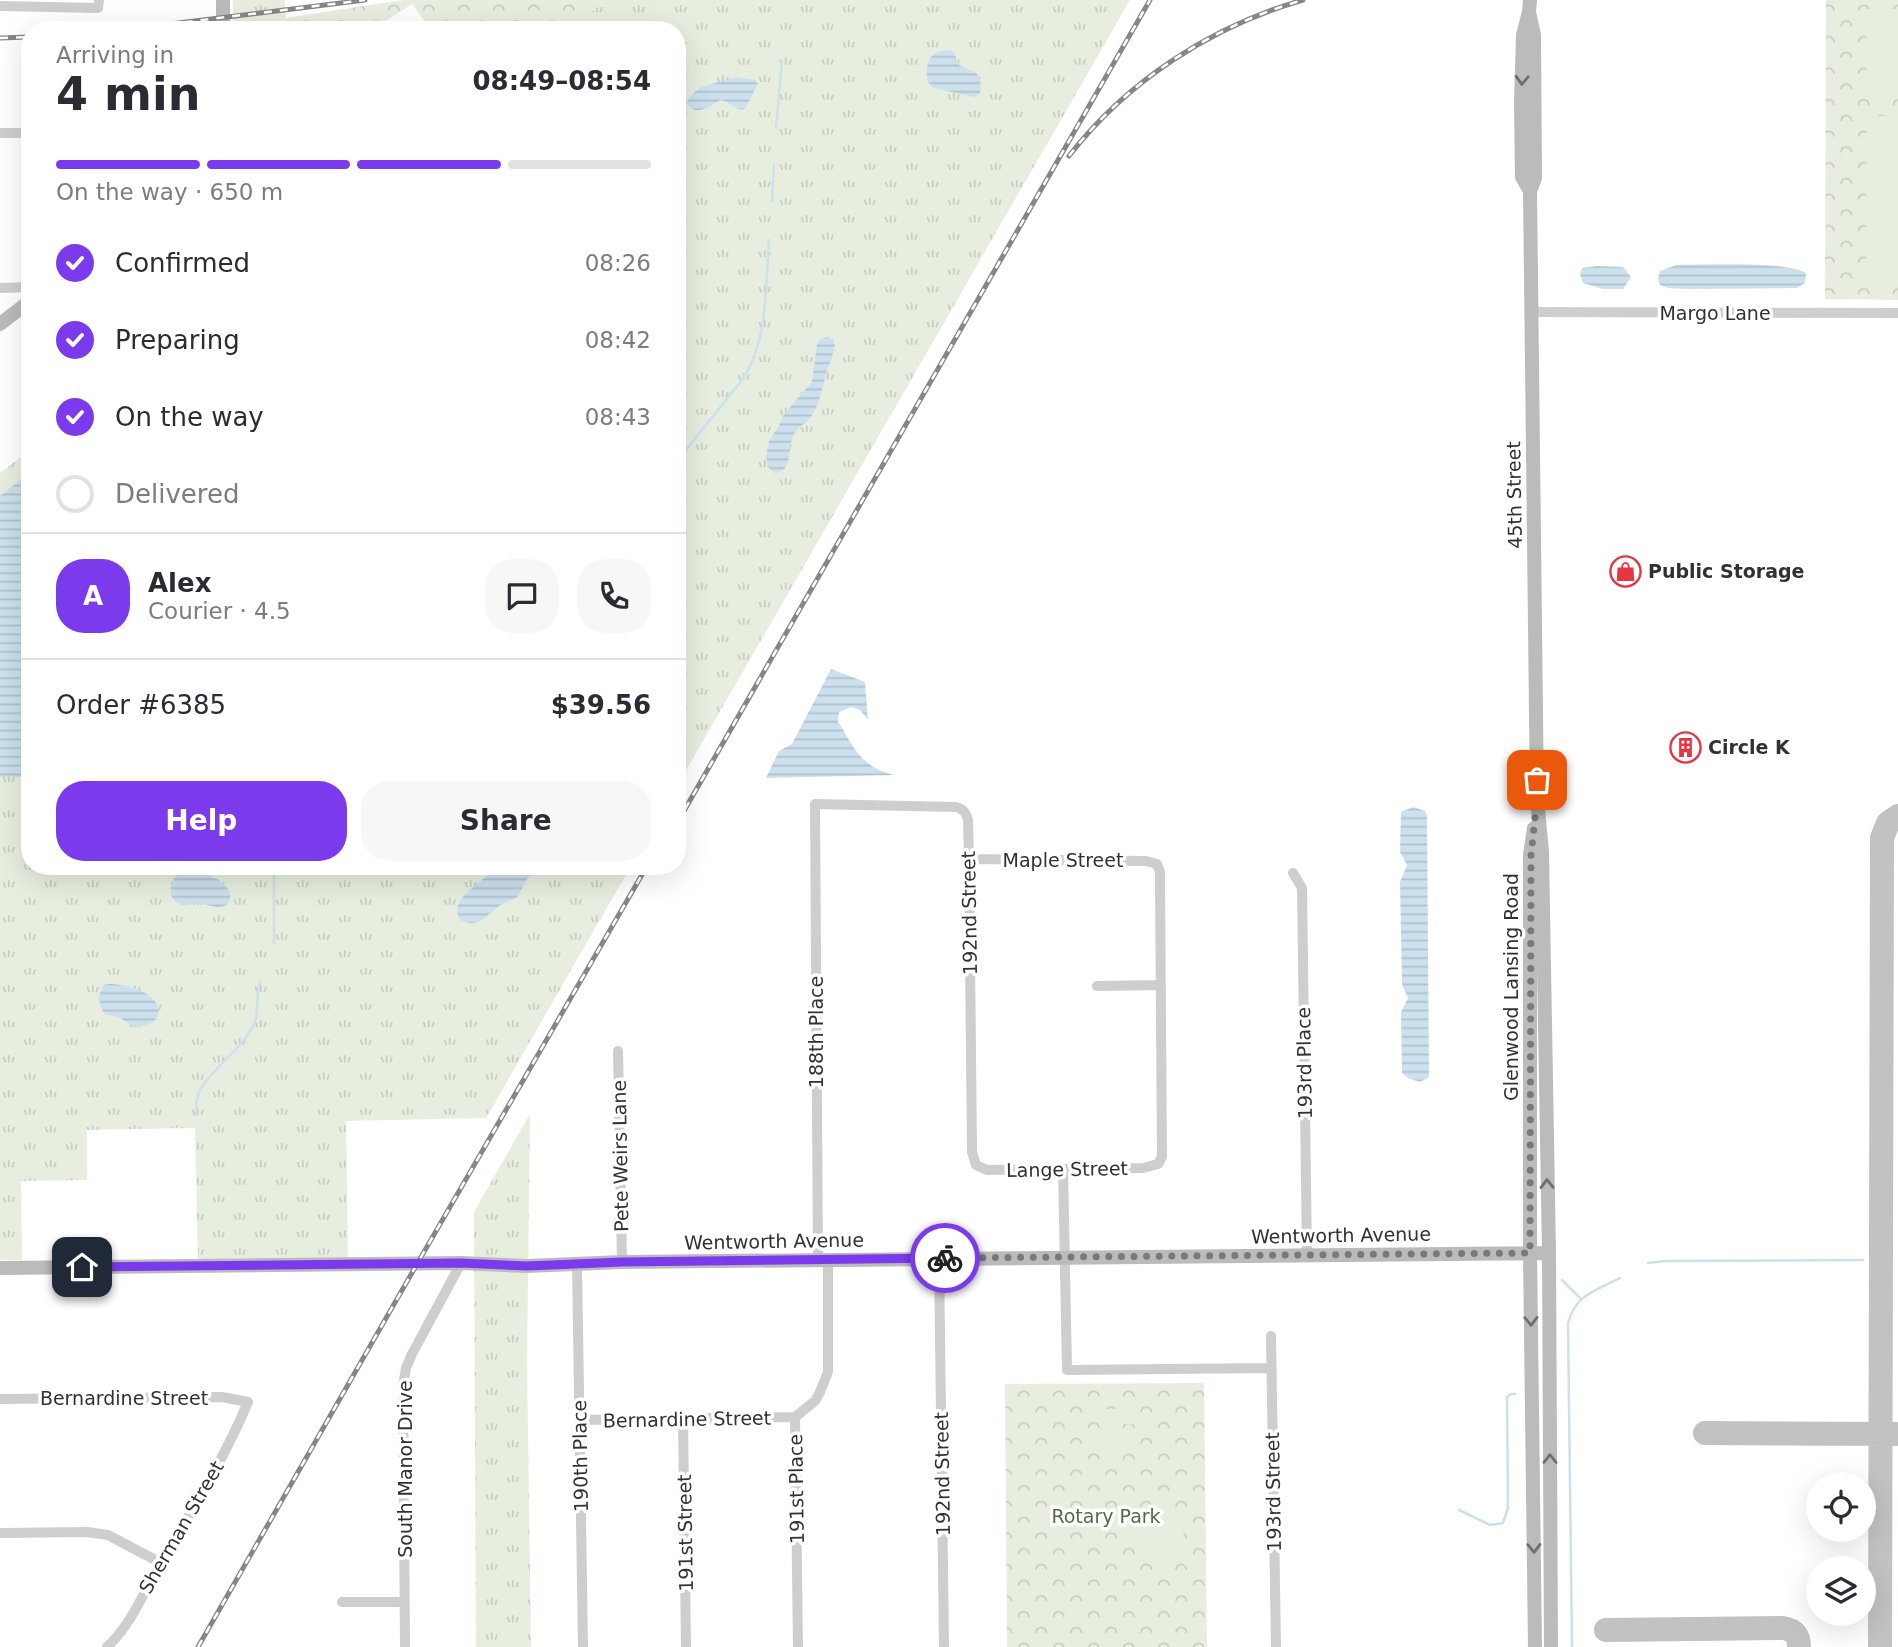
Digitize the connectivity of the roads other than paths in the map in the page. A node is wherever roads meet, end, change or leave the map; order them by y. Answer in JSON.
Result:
{"nodes":[{"id":1,"x":223,"y":0,"type":"edge"},
{"id":2,"x":98,"y":4,"type":"edge"},
{"id":3,"x":0,"y":6,"type":"edge"},
{"id":4,"x":1529,"y":6,"type":"edge"},
{"id":5,"x":223,"y":21,"type":"edge"},
{"id":6,"x":0,"y":133,"type":"edge"},
{"id":7,"x":21,"y":133,"type":"edge"},
{"id":8,"x":0,"y":288,"type":"edge"},
{"id":9,"x":21,"y":288,"type":"edge"},
{"id":10,"x":21,"y":308,"type":"edge"},
{"id":11,"x":1531,"y":312,"type":"junction"},
{"id":12,"x":1898,"y":313,"type":"edge"},
{"id":13,"x":0,"y":324,"type":"edge"},
{"id":14,"x":1537,"y":799,"type":"junction"},
{"id":15,"x":815,"y":804,"type":"joint"},
{"id":16,"x":969,"y":859,"type":"junction"},
{"id":17,"x":1293,"y":873,"type":"dead end"},
{"id":18,"x":1161,"y":985,"type":"junction"},
{"id":19,"x":1097,"y":986,"type":"dead end"},
{"id":20,"x":618,"y":1051,"type":"dead end"},
{"id":21,"x":976,"y":1165,"type":"joint"},
{"id":22,"x":1063,"y":1169,"type":"junction"},
{"id":23,"x":1549,"y":1252,"type":"junction"},
{"id":24,"x":1530,"y":1253,"type":"junction"},
{"id":25,"x":1307,"y":1255,"type":"junction"},
{"id":26,"x":1065,"y":1257,"type":"junction"},
{"id":27,"x":939,"y":1258,"type":"junction"},
{"id":28,"x":823,"y":1260,"type":"junction"},
{"id":29,"x":622,"y":1262,"type":"junction"},
{"id":30,"x":461,"y":1263,"type":"junction"},
{"id":31,"x":577,"y":1265,"type":"junction"},
{"id":32,"x":0,"y":1268,"type":"edge"},
{"id":33,"x":1271,"y":1336,"type":"dead end"},
{"id":34,"x":1271,"y":1368,"type":"junction"},
{"id":35,"x":0,"y":1399,"type":"edge"},
{"id":36,"x":248,"y":1402,"type":"joint"},
{"id":37,"x":795,"y":1417,"type":"junction"},
{"id":38,"x":683,"y":1418,"type":"junction"},
{"id":39,"x":579,"y":1420,"type":"junction"},
{"id":40,"x":0,"y":1533,"type":"edge"},
{"id":41,"x":161,"y":1563,"type":"junction"},
{"id":42,"x":342,"y":1602,"type":"dead end"},
{"id":43,"x":404,"y":1602,"type":"junction"},
{"id":44,"x":107,"y":1647,"type":"edge"},
{"id":45,"x":405,"y":1647,"type":"edge"},
{"id":46,"x":583,"y":1647,"type":"edge"},
{"id":47,"x":686,"y":1647,"type":"edge"},
{"id":48,"x":797,"y":1647,"type":"edge"},
{"id":49,"x":944,"y":1647,"type":"edge"},
{"id":50,"x":1276,"y":1647,"type":"edge"},
{"id":51,"x":1535,"y":1647,"type":"edge"},
{"id":52,"x":1551,"y":1647,"type":"edge"}],
"edges":[{"from":1,"to":5,"type":"main road"},
{"from":2,"to":3,"type":"street"},
{"from":4,"to":11,"type":"main road","name":"45th Street"},
{"from":6,"to":7,"type":"street"},
{"from":8,"to":9,"type":"street"},
{"from":10,"to":13,"type":"main road"},
{"from":11,"to":12,"type":"street","name":"Margo Lane"},
{"from":11,"to":14,"type":"main road","name":"45th Street"},
{"from":23,"to":14,"type":"main road","name":"Glenwood Lansing Road","one_way":true},
{"from":14,"to":24,"type":"main road","name":"Glenwood Lansing Road"},
{"from":15,"to":16,"type":"street","name":"192nd Street"},
{"from":15,"to":28,"type":"street","name":"188th Place"},
{"from":16,"to":18,"type":"street","name":"Maple Street"},
{"from":16,"to":21,"type":"street","name":"192nd Street"},
{"from":17,"to":25,"type":"street","name":"193rd Place"},
{"from":18,"to":19,"type":"street"},
{"from":18,"to":22,"type":"street","name":"Lange Street"},
{"from":20,"to":29,"type":"street","name":"Pete Weirs Lane"},
{"from":21,"to":22,"type":"street","name":"Lange Street"},
{"from":22,"to":26,"type":"street"},
{"from":23,"to":24,"type":"main road","name":"Wentworth Avenue"},
{"from":52,"to":23,"type":"main road","name":"Glenwood Lansing Road","one_way":true},
{"from":24,"to":25,"type":"main road","name":"Wentworth Avenue"},
{"from":24,"to":51,"type":"main road","name":"Glenwood Lansing Road","one_way":true},
{"from":25,"to":26,"type":"main road","name":"Wentworth Avenue"},
{"from":26,"to":27,"type":"main road","name":"Wentworth Avenue"},
{"from":26,"to":34,"type":"street"},
{"from":27,"to":28,"type":"main road","name":"Wentworth Avenue"},
{"from":27,"to":49,"type":"street","name":"192nd Street"},
{"from":28,"to":29,"type":"main road","name":"Wentworth Avenue"},
{"from":28,"to":37,"type":"street","name":"191st Place"},
{"from":29,"to":31,"type":"main road","name":"Wentworth Avenue"},
{"from":30,"to":31,"type":"main road","name":"Wentworth Avenue"},
{"from":30,"to":32,"type":"main road","name":"Wentworth Avenue"},
{"from":30,"to":43,"type":"street","name":"South Manor Drive"},
{"from":31,"to":39,"type":"street","name":"190th Place"},
{"from":33,"to":34,"type":"street","name":"193rd Street"},
{"from":34,"to":50,"type":"street","name":"193rd Street"},
{"from":35,"to":36,"type":"street","name":"Bernardine Street"},
{"from":36,"to":41,"type":"street","name":"Sherman Street"},
{"from":37,"to":38,"type":"street","name":"Bernardine Street"},
{"from":37,"to":48,"type":"street","name":"191st Place"},
{"from":38,"to":39,"type":"street","name":"Bernardine Street"},
{"from":38,"to":47,"type":"street","name":"191st Street"},
{"from":39,"to":46,"type":"street","name":"190th Place"},
{"from":40,"to":41,"type":"street"},
{"from":41,"to":44,"type":"street","name":"Sherman Street"},
{"from":42,"to":43,"type":"street"},
{"from":43,"to":45,"type":"street","name":"South Manor Drive"}]}
